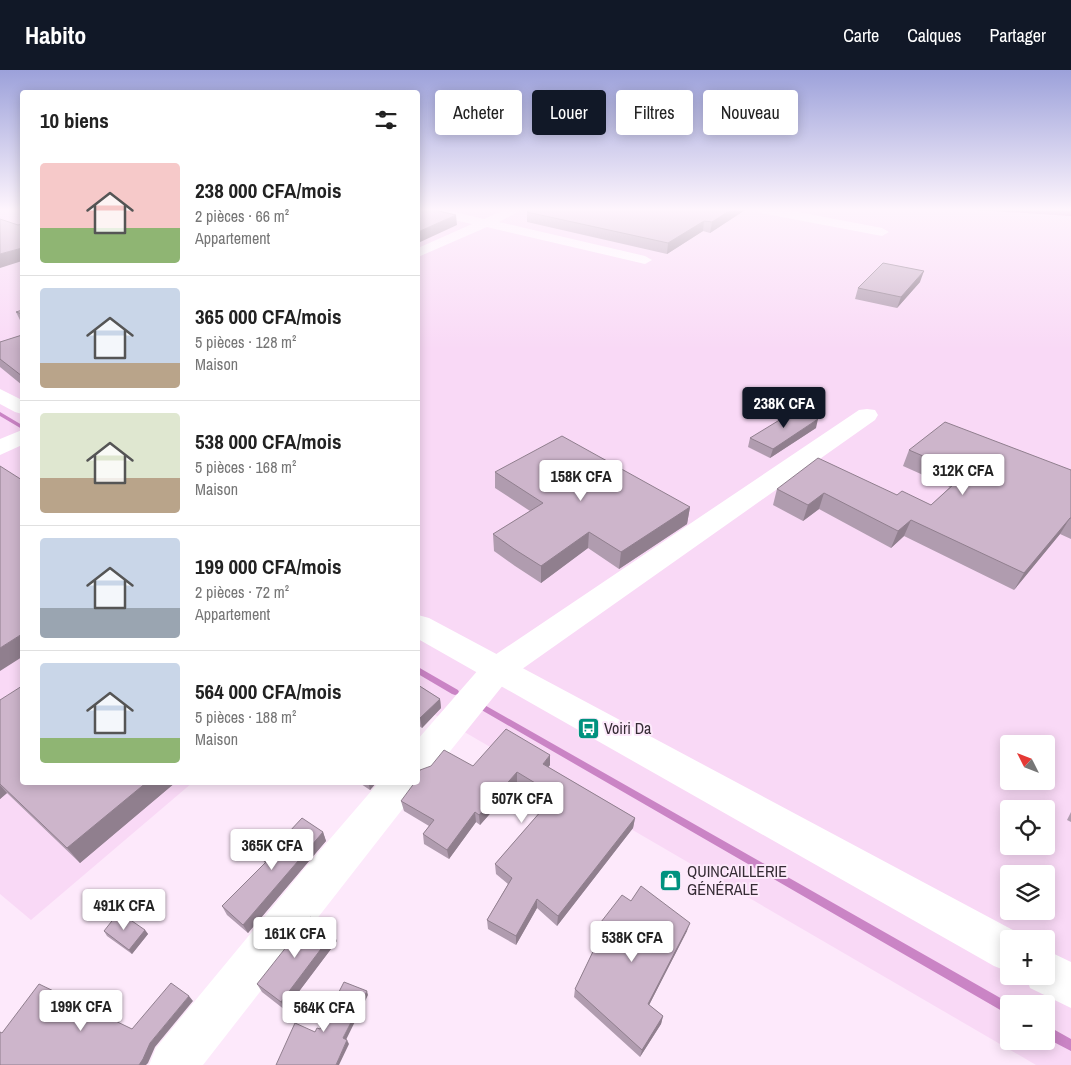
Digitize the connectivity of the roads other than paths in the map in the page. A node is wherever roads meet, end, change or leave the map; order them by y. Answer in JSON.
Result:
{"nodes":[{"id":1,"x":625,"y":255,"type":"edge"},
{"id":2,"x":645,"y":260,"type":"dead end"},
{"id":3,"x":0,"y":395,"type":"edge"},
{"id":4,"x":20,"y":407,"type":"edge"},
{"id":5,"x":867,"y":415,"type":"dead end"},
{"id":6,"x":20,"y":438,"type":"edge"},
{"id":7,"x":0,"y":448,"type":"edge"},
{"id":8,"x":420,"y":627,"type":"edge"},
{"id":9,"x":497,"y":670,"type":"junction"},
{"id":10,"x":420,"y":762,"type":"edge"},
{"id":11,"x":399,"y":785,"type":"edge"},
{"id":12,"x":1000,"y":946,"type":"edge"},
{"id":13,"x":1055,"y":977,"type":"edge"},
{"id":14,"x":1071,"y":986,"type":"edge"},
{"id":15,"x":173,"y":1065,"type":"edge"}],
"edges":[{"from":1,"to":2,"type":"street"},
{"from":3,"to":4,"type":"street"},
{"from":5,"to":9,"type":"street"},
{"from":6,"to":7,"type":"street"},
{"from":8,"to":9,"type":"street"},
{"from":9,"to":10,"type":"street"},
{"from":9,"to":12,"type":"street"},
{"from":11,"to":15,"type":"street"},
{"from":13,"to":14,"type":"street"}]}
